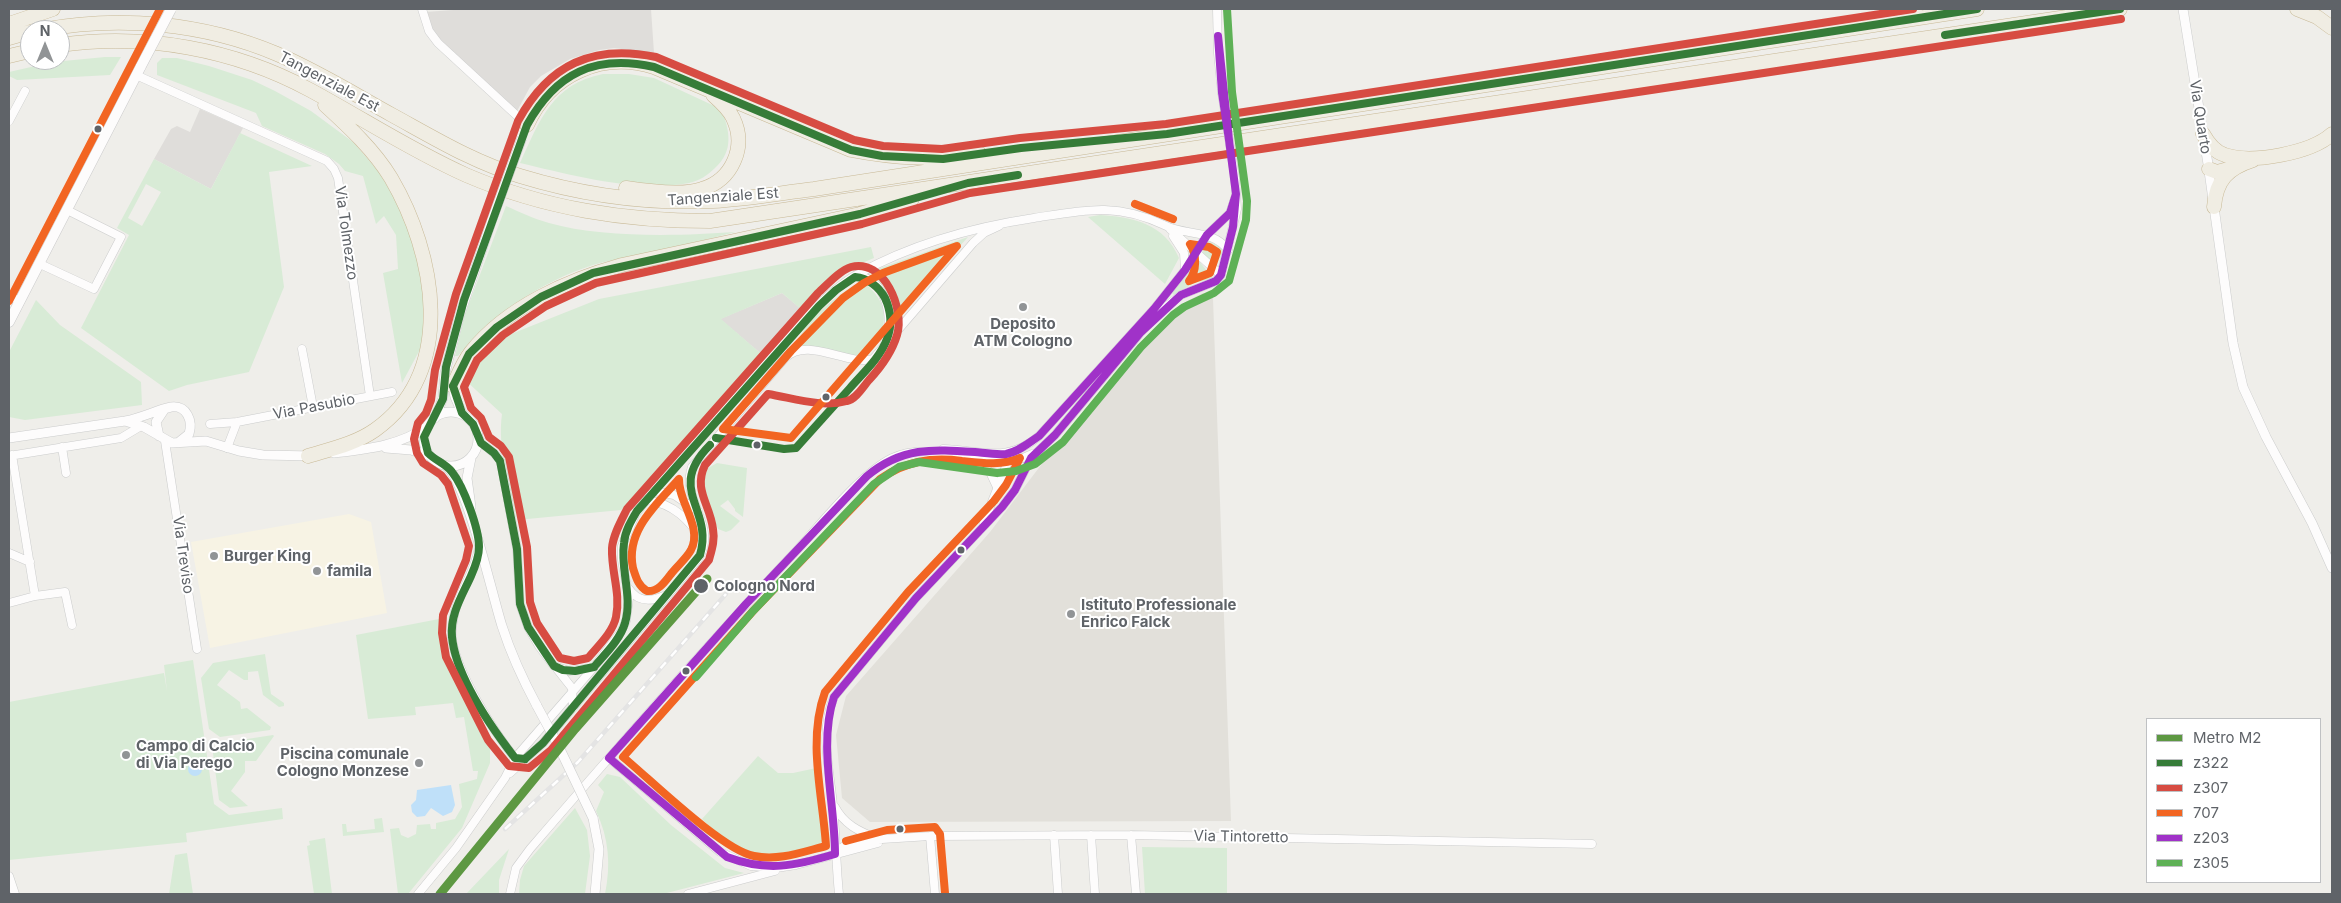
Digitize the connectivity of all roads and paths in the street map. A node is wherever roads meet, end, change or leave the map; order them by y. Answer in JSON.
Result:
{"nodes":[{"id":1,"x":53,"y":9,"type":"edge"},
{"id":2,"x":171,"y":9,"type":"edge"},
{"id":3,"x":422,"y":9,"type":"edge"},
{"id":4,"x":1217,"y":9,"type":"edge"},
{"id":5,"x":1915,"y":9,"type":"edge"},
{"id":6,"x":1977,"y":9,"type":"edge"},
{"id":7,"x":2120,"y":9,"type":"edge"},
{"id":8,"x":2183,"y":9,"type":"edge"},
{"id":9,"x":2297,"y":9,"type":"edge"},
{"id":10,"x":9,"y":24,"type":"edge"},
{"id":11,"x":70,"y":26,"type":"edge"},
{"id":12,"x":2332,"y":28,"type":"edge"},
{"id":13,"x":1784,"y":40,"type":"junction"},
{"id":14,"x":70,"y":45,"type":"edge"},
{"id":15,"x":138,"y":71,"type":"junction"},
{"id":16,"x":308,"y":89,"type":"junction"},
{"id":17,"x":707,"y":90,"type":"junction"},
{"id":18,"x":26,"y":91,"type":"dead end"},
{"id":19,"x":9,"y":121,"type":"edge"},
{"id":20,"x":527,"y":125,"type":"junction"},
{"id":21,"x":1168,"y":134,"type":"junction"},
{"id":22,"x":2203,"y":134,"type":"junction"},
{"id":23,"x":2332,"y":134,"type":"edge"},
{"id":24,"x":2225,"y":155,"type":"junction"},
{"id":25,"x":2269,"y":156,"type":"junction"},
{"id":26,"x":2208,"y":167,"type":"junction"},
{"id":27,"x":2234,"y":167,"type":"junction"},
{"id":28,"x":536,"y":180,"type":"junction"},
{"id":29,"x":968,"y":183,"type":"junction"},
{"id":30,"x":1237,"y":192,"type":"junction"},
{"id":31,"x":2214,"y":207,"type":"junction"},
{"id":32,"x":66,"y":210,"type":"junction"},
{"id":33,"x":1008,"y":222,"type":"junction"},
{"id":34,"x":1166,"y":226,"type":"junction"},
{"id":35,"x":1207,"y":235,"type":"junction"},
{"id":36,"x":1228,"y":250,"type":"junction"},
{"id":37,"x":1197,"y":253,"type":"junction"},
{"id":38,"x":40,"y":264,"type":"junction"},
{"id":39,"x":1185,"y":270,"type":"junction"},
{"id":40,"x":1221,"y":275,"type":"junction"},
{"id":41,"x":852,"y":278,"type":"junction"},
{"id":42,"x":9,"y":296,"type":"edge"},
{"id":43,"x":20,"y":301,"type":"junction"},
{"id":44,"x":9,"y":322,"type":"edge"},
{"id":45,"x":302,"y":349,"type":"dead end"},
{"id":46,"x":450,"y":357,"type":"junction"},
{"id":47,"x":876,"y":357,"type":"junction"},
{"id":48,"x":453,"y":386,"type":"junction"},
{"id":49,"x":392,"y":392,"type":"dead end"},
{"id":50,"x":370,"y":396,"type":"junction"},
{"id":51,"x":313,"y":407,"type":"junction"},
{"id":52,"x":164,"y":410,"type":"junction"},
{"id":53,"x":463,"y":415,"type":"junction"},
{"id":54,"x":435,"y":418,"type":"junction"},
{"id":55,"x":125,"y":421,"type":"junction"},
{"id":56,"x":237,"y":422,"type":"junction"},
{"id":57,"x":210,"y":424,"type":"dead end"},
{"id":58,"x":141,"y":426,"type":"junction"},
{"id":59,"x":428,"y":426,"type":"junction"},
{"id":60,"x":191,"y":427,"type":"junction"},
{"id":61,"x":11,"y":437,"type":"edge"},
{"id":62,"x":478,"y":437,"type":"junction"},
{"id":63,"x":162,"y":438,"type":"junction"},
{"id":64,"x":206,"y":441,"type":"junction"},
{"id":65,"x":178,"y":442,"type":"junction"},
{"id":66,"x":62,"y":447,"type":"junction"},
{"id":67,"x":227,"y":448,"type":"junction"},
{"id":68,"x":379,"y":448,"type":"junction"},
{"id":69,"x":1018,"y":451,"type":"junction"},
{"id":70,"x":907,"y":452,"type":"junction"},
{"id":71,"x":1034,"y":453,"type":"junction"},
{"id":72,"x":998,"y":454,"type":"junction"},
{"id":73,"x":10,"y":455,"type":"edge"},
{"id":74,"x":308,"y":456,"type":"junction"},
{"id":75,"x":431,"y":457,"type":"junction"},
{"id":76,"x":471,"y":458,"type":"junction"},
{"id":77,"x":170,"y":460,"type":"junction"},
{"id":78,"x":972,"y":460,"type":"junction"},
{"id":79,"x":1010,"y":461,"type":"junction"},
{"id":80,"x":445,"y":466,"type":"junction"},
{"id":81,"x":66,"y":473,"type":"dead end"},
{"id":82,"x":1020,"y":479,"type":"junction"},
{"id":83,"x":998,"y":488,"type":"junction"},
{"id":84,"x":656,"y":491,"type":"junction"},
{"id":85,"x":647,"y":500,"type":"junction"},
{"id":86,"x":698,"y":511,"type":"junction"},
{"id":87,"x":982,"y":526,"type":"junction"},
{"id":88,"x":475,"y":529,"type":"junction"},
{"id":89,"x":704,"y":541,"type":"junction"},
{"id":90,"x":479,"y":545,"type":"junction"},
{"id":91,"x":9,"y":553,"type":"edge"},
{"id":92,"x":30,"y":562,"type":"junction"},
{"id":93,"x":2332,"y":568,"type":"edge"},
{"id":94,"x":628,"y":587,"type":"junction"},
{"id":95,"x":35,"y":596,"type":"junction"},
{"id":96,"x":665,"y":596,"type":"junction"},
{"id":97,"x":9,"y":603,"type":"edge"},
{"id":98,"x":72,"y":625,"type":"dead end"},
{"id":99,"x":198,"y":649,"type":"dead end"},
{"id":100,"x":554,"y":666,"type":"junction"},
{"id":101,"x":594,"y":667,"type":"junction"},
{"id":102,"x":573,"y":690,"type":"junction"},
{"id":103,"x":573,"y":708,"type":"junction"},
{"id":104,"x":515,"y":758,"type":"junction"},
{"id":105,"x":609,"y":758,"type":"junction"},
{"id":106,"x":525,"y":759,"type":"junction"},
{"id":107,"x":505,"y":778,"type":"junction"},
{"id":108,"x":833,"y":804,"type":"junction"},
{"id":109,"x":1091,"y":835,"type":"junction"},
{"id":110,"x":1131,"y":835,"type":"junction"},
{"id":111,"x":930,"y":836,"type":"junction"},
{"id":112,"x":1054,"y":836,"type":"junction"},
{"id":113,"x":880,"y":840,"type":"junction"},
{"id":114,"x":890,"y":840,"type":"junction"},
{"id":115,"x":1592,"y":844,"type":"dead end"},
{"id":116,"x":835,"y":854,"type":"junction"},
{"id":117,"x":796,"y":865,"type":"junction"},
{"id":118,"x":9,"y":876,"type":"edge"},
{"id":119,"x":15,"y":894,"type":"edge"},
{"id":120,"x":418,"y":894,"type":"edge"},
{"id":121,"x":510,"y":894,"type":"edge"},
{"id":122,"x":595,"y":894,"type":"edge"},
{"id":123,"x":688,"y":894,"type":"edge"},
{"id":124,"x":839,"y":894,"type":"edge"},
{"id":125,"x":935,"y":894,"type":"edge"},
{"id":126,"x":1058,"y":894,"type":"edge"},
{"id":127,"x":1095,"y":894,"type":"edge"},
{"id":128,"x":1136,"y":894,"type":"edge"}],
"edges":[{"from":1,"to":10,"type":"highway"},
{"from":2,"to":15,"type":"main road","bridge":true},
{"from":3,"to":20,"type":"street"},
{"from":4,"to":30,"type":"street","bridge":true},
{"from":5,"to":13,"type":"highway"},
{"from":6,"to":13,"type":"highway"},
{"from":7,"to":29,"type":"highway"},
{"from":8,"to":22,"type":"street","name":"Via Quarto"},
{"from":9,"to":12,"type":"highway"},
{"from":11,"to":28,"type":"highway","name":"Tangenziale Est"},
{"from":13,"to":21,"type":"highway"},
{"from":14,"to":16,"type":"highway","name":"Tangenziale Est"},
{"from":15,"to":32,"type":"main road"},
{"from":15,"to":50,"type":"street","name":"Via Tolmezzo"},
{"from":16,"to":29,"type":"highway","name":"Tangenziale Est"},
{"from":16,"to":74,"type":"highway"},
{"from":17,"to":20,"type":"highway"},
{"from":17,"to":21,"type":"highway"},
{"from":17,"to":28,"type":"highway"},
{"from":18,"to":19,"type":"street"},
{"from":20,"to":46,"type":"street","bridge":true},
{"from":21,"to":28,"type":"highway","name":"Tangenziale Est"},
{"from":22,"to":24,"type":"highway"},
{"from":22,"to":26,"type":"street","name":"Via Quarto"},
{"from":23,"to":25,"type":"highway"},
{"from":24,"to":25,"type":"highway"},
{"from":24,"to":26,"type":"highway"},
{"from":25,"to":27,"type":"highway"},
{"from":26,"to":27,"type":"highway"},
{"from":26,"to":31,"type":"street","name":"Via Quarto"},
{"from":27,"to":31,"type":"highway"},
{"from":29,"to":48,"type":"highway"},
{"from":30,"to":35,"type":"street"},
{"from":30,"to":36,"type":"street"},
{"from":31,"to":93,"type":"street","name":"Via Quarto"},
{"from":32,"to":38,"type":"main road"},
{"from":32,"to":38,"type":"street"},
{"from":33,"to":34,"type":"street"},
{"from":33,"to":41,"type":"street"},
{"from":33,"to":47,"type":"street"},
{"from":34,"to":35,"type":"street"},
{"from":34,"to":37,"type":"street"},
{"from":34,"to":39,"type":"street"},
{"from":35,"to":36,"type":"street"},
{"from":35,"to":37,"type":"street"},
{"from":36,"to":40,"type":"street"},
{"from":37,"to":39,"type":"street"},
{"from":37,"to":40,"type":"street"},
{"from":38,"to":43,"type":"main road"},
{"from":39,"to":69,"type":"street"},
{"from":40,"to":71,"type":"street"},
{"from":41,"to":47,"type":"street"},
{"from":41,"to":84,"type":"street"},
{"from":42,"to":43,"type":"street"},
{"from":43,"to":44,"type":"main road"},
{"from":45,"to":51,"type":"street"},
{"from":46,"to":48,"type":"street"},
{"from":46,"to":54,"type":"street"},
{"from":47,"to":86,"type":"street"},
{"from":48,"to":53,"type":"street"},
{"from":49,"to":50,"type":"street","name":"Via Pasubio"},
{"from":50,"to":51,"type":"street","name":"Via Pasubio"},
{"from":51,"to":56,"type":"street","name":"Via Pasubio"},
{"from":52,"to":55,"type":"street"},
{"from":52,"to":60,"type":"street"},
{"from":52,"to":63,"type":"street"},
{"from":53,"to":54,"type":"street"},
{"from":53,"to":62,"type":"street"},
{"from":54,"to":59,"type":"street"},
{"from":55,"to":58,"type":"street"},
{"from":55,"to":61,"type":"street"},
{"from":56,"to":57,"type":"street","name":"Via Pasubio"},
{"from":56,"to":67,"type":"street"},
{"from":58,"to":63,"type":"street"},
{"from":58,"to":66,"type":"street"},
{"from":59,"to":68,"type":"street"},
{"from":59,"to":75,"type":"street"},
{"from":60,"to":64,"type":"street"},
{"from":60,"to":65,"type":"street"},
{"from":62,"to":76,"type":"street"},
{"from":62,"to":100,"type":"street"},
{"from":63,"to":65,"type":"street"},
{"from":63,"to":77,"type":"street","name":"Via Treviso"},
{"from":64,"to":65,"type":"street"},
{"from":64,"to":67,"type":"street"},
{"from":65,"to":77,"type":"street","name":"Via Treviso"},
{"from":66,"to":73,"type":"street"},
{"from":66,"to":81,"type":"street"},
{"from":67,"to":74,"type":"street"},
{"from":68,"to":74,"type":"street"},
{"from":68,"to":75,"type":"street"},
{"from":69,"to":72,"type":"street"},
{"from":69,"to":79,"type":"street"},
{"from":70,"to":72,"type":"street"},
{"from":70,"to":78,"type":"street"},
{"from":70,"to":105,"type":"street"},
{"from":71,"to":79,"type":"street"},
{"from":71,"to":82,"type":"street"},
{"from":72,"to":79,"type":"street"},
{"from":73,"to":92,"type":"street"},
{"from":75,"to":80,"type":"street"},
{"from":76,"to":80,"type":"street"},
{"from":76,"to":88,"type":"street"},
{"from":77,"to":99,"type":"street","name":"Via Treviso"},
{"from":78,"to":79,"type":"street"},
{"from":78,"to":83,"type":"street"},
{"from":79,"to":82,"type":"street"},
{"from":79,"to":83,"type":"street"},
{"from":80,"to":88,"type":"street"},
{"from":82,"to":87,"type":"street"},
{"from":83,"to":87,"type":"street"},
{"from":84,"to":85,"type":"street"},
{"from":84,"to":86,"type":"street"},
{"from":85,"to":89,"type":"street"},
{"from":85,"to":94,"type":"street"},
{"from":86,"to":89,"type":"street"},
{"from":87,"to":108,"type":"street"},
{"from":88,"to":90,"type":"street"},
{"from":89,"to":96,"type":"street"},
{"from":90,"to":104,"type":"street"},
{"from":90,"to":122,"type":"street","bridge":true},
{"from":91,"to":92,"type":"street"},
{"from":92,"to":95,"type":"street"},
{"from":94,"to":96,"type":"street"},
{"from":94,"to":101,"type":"street"},
{"from":95,"to":97,"type":"street"},
{"from":95,"to":98,"type":"street"},
{"from":96,"to":103,"type":"street"},
{"from":100,"to":101,"type":"street"},
{"from":100,"to":102,"type":"street"},
{"from":101,"to":102,"type":"street"},
{"from":102,"to":103,"type":"street"},
{"from":102,"to":104,"type":"street"},
{"from":103,"to":106,"type":"street"},
{"from":104,"to":106,"type":"street"},
{"from":104,"to":107,"type":"street"},
{"from":105,"to":117,"type":"street","name":"Via Tintoretto"},
{"from":105,"to":121,"type":"street"},
{"from":106,"to":107,"type":"street"},
{"from":107,"to":120,"type":"street"},
{"from":108,"to":113,"type":"street","name":"Via Tintoretto"},
{"from":108,"to":116,"type":"street"},
{"from":109,"to":110,"type":"street","name":"Via Tintoretto"},
{"from":109,"to":112,"type":"street","name":"Via Tintoretto"},
{"from":109,"to":127,"type":"street"},
{"from":110,"to":115,"type":"street","name":"Via Tintoretto"},
{"from":110,"to":128,"type":"street"},
{"from":111,"to":112,"type":"street","name":"Via Tintoretto"},
{"from":111,"to":114,"type":"street","name":"Via Tintoretto"},
{"from":111,"to":125,"type":"street"},
{"from":112,"to":126,"type":"street"},
{"from":113,"to":114,"type":"street","name":"Via Tintoretto"},
{"from":113,"to":116,"type":"street","name":"Via Tintoretto"},
{"from":114,"to":116,"type":"street","name":"Via Tintoretto"},
{"from":116,"to":117,"type":"street","name":"Via Tintoretto"},
{"from":116,"to":124,"type":"street"},
{"from":117,"to":123,"type":"street","name":"Via Tintoretto"},
{"from":118,"to":119,"type":"street"}]}
